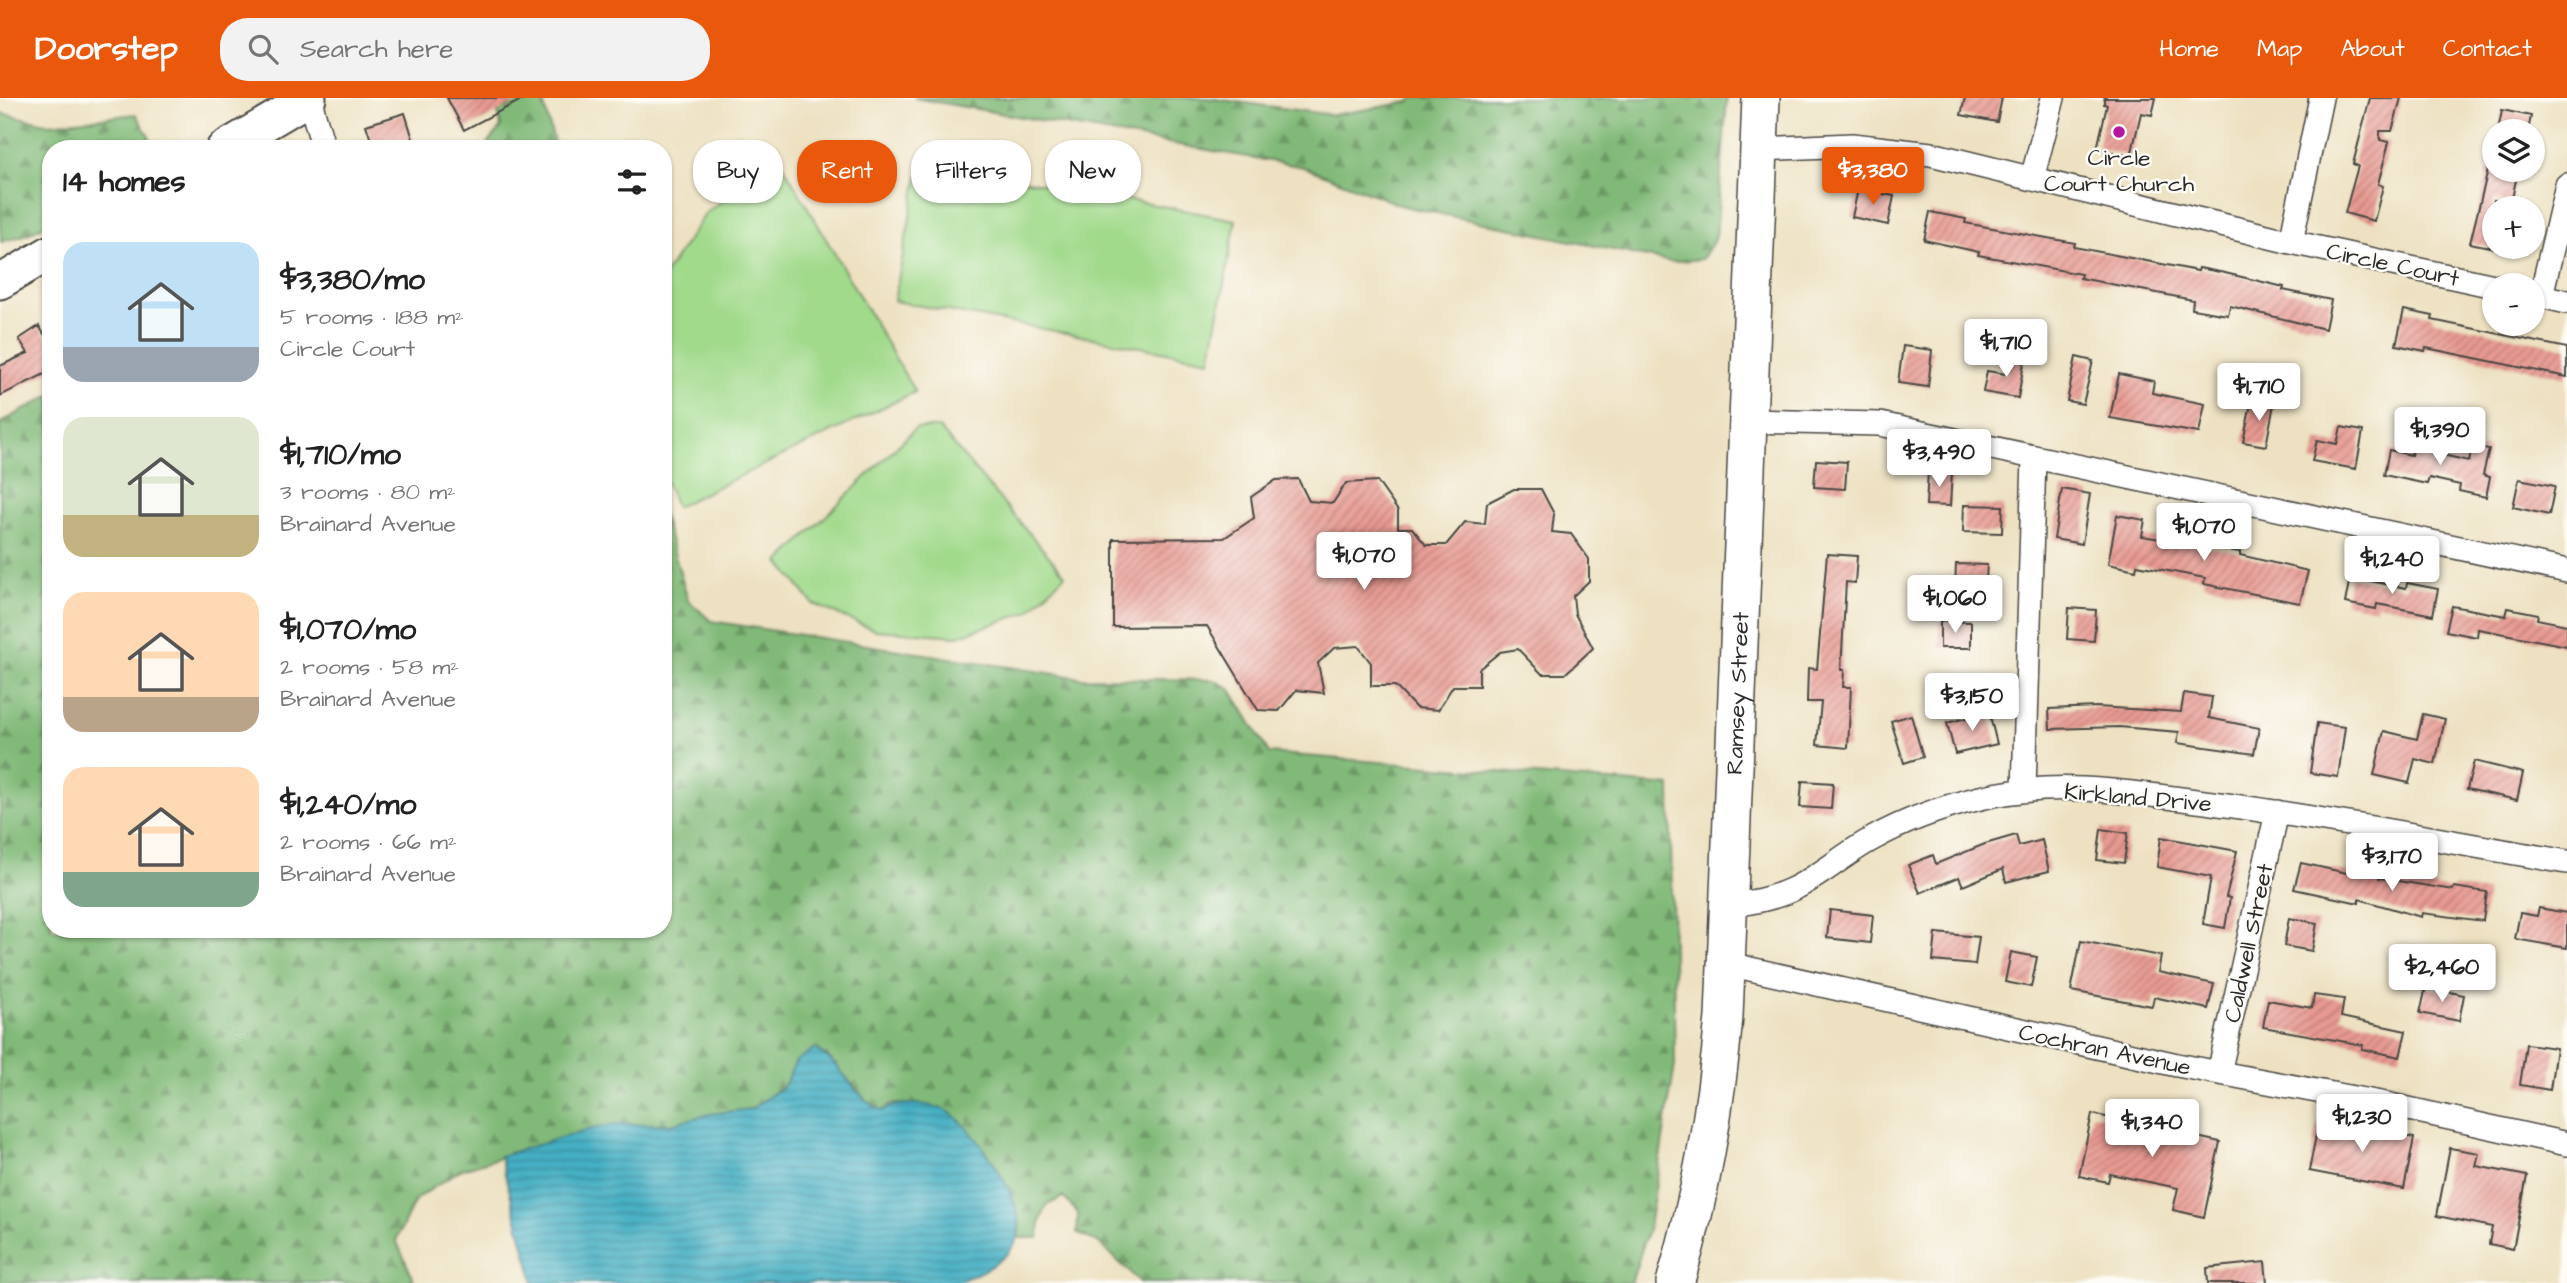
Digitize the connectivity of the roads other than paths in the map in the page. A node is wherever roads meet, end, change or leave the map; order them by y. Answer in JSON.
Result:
{"nodes":[{"id":1,"x":309,"y":98,"type":"edge"},
{"id":2,"x":1761,"y":98,"type":"edge"},
{"id":3,"x":2053,"y":98,"type":"edge"},
{"id":4,"x":2321,"y":98,"type":"edge"},
{"id":5,"x":238,"y":140,"type":"edge"},
{"id":6,"x":321,"y":140,"type":"edge"},
{"id":7,"x":1759,"y":149,"type":"junction"},
{"id":8,"x":2032,"y":179,"type":"junction"},
{"id":9,"x":2567,"y":186,"type":"edge"},
{"id":10,"x":2291,"y":242,"type":"junction"},
{"id":11,"x":42,"y":257,"type":"edge"},
{"id":12,"x":2543,"y":273,"type":"edge"},
{"id":13,"x":0,"y":282,"type":"edge"},
{"id":14,"x":2482,"y":283,"type":"edge"},
{"id":15,"x":2545,"y":297,"type":"edge"},
{"id":16,"x":2567,"y":302,"type":"edge"},
{"id":17,"x":1749,"y":421,"type":"junction"},
{"id":18,"x":2034,"y":458,"type":"junction"},
{"id":19,"x":2567,"y":571,"type":"edge"},
{"id":20,"x":2024,"y":790,"type":"junction"},
{"id":21,"x":2277,"y":812,"type":"junction"},
{"id":22,"x":2567,"y":862,"type":"edge"},
{"id":23,"x":1730,"y":906,"type":"junction"},
{"id":24,"x":1728,"y":964,"type":"junction"},
{"id":25,"x":2219,"y":1073,"type":"junction"},
{"id":26,"x":2567,"y":1144,"type":"edge"},
{"id":27,"x":1675,"y":1283,"type":"edge"}],
"edges":[{"from":1,"to":5,"type":"street"},
{"from":1,"to":6,"type":"street"},
{"from":2,"to":7,"type":"main road","name":"Ramsey Street"},
{"from":3,"to":8,"type":"street"},
{"from":4,"to":10,"type":"street"},
{"from":7,"to":8,"type":"street","name":"Circle Court"},
{"from":7,"to":17,"type":"main road","name":"Ramsey Street"},
{"from":8,"to":10,"type":"street","name":"Circle Court"},
{"from":9,"to":12,"type":"street"},
{"from":10,"to":14,"type":"street","name":"Circle Court"},
{"from":11,"to":13,"type":"street"},
{"from":15,"to":16,"type":"street"},
{"from":17,"to":18,"type":"street"},
{"from":17,"to":23,"type":"main road","name":"Ramsey Street"},
{"from":18,"to":19,"type":"street"},
{"from":18,"to":20,"type":"street"},
{"from":20,"to":21,"type":"street","name":"Kirkland Drive"},
{"from":20,"to":23,"type":"street","name":"Kirkland Drive"},
{"from":21,"to":22,"type":"street","name":"Kirkland Drive"},
{"from":21,"to":25,"type":"street","name":"Caldwell Street"},
{"from":23,"to":24,"type":"main road","name":"Ramsey Street"},
{"from":24,"to":25,"type":"street","name":"Cochran Avenue"},
{"from":24,"to":27,"type":"main road","name":"Ramsey Street"},
{"from":25,"to":26,"type":"street","name":"Cochran Avenue"}]}
